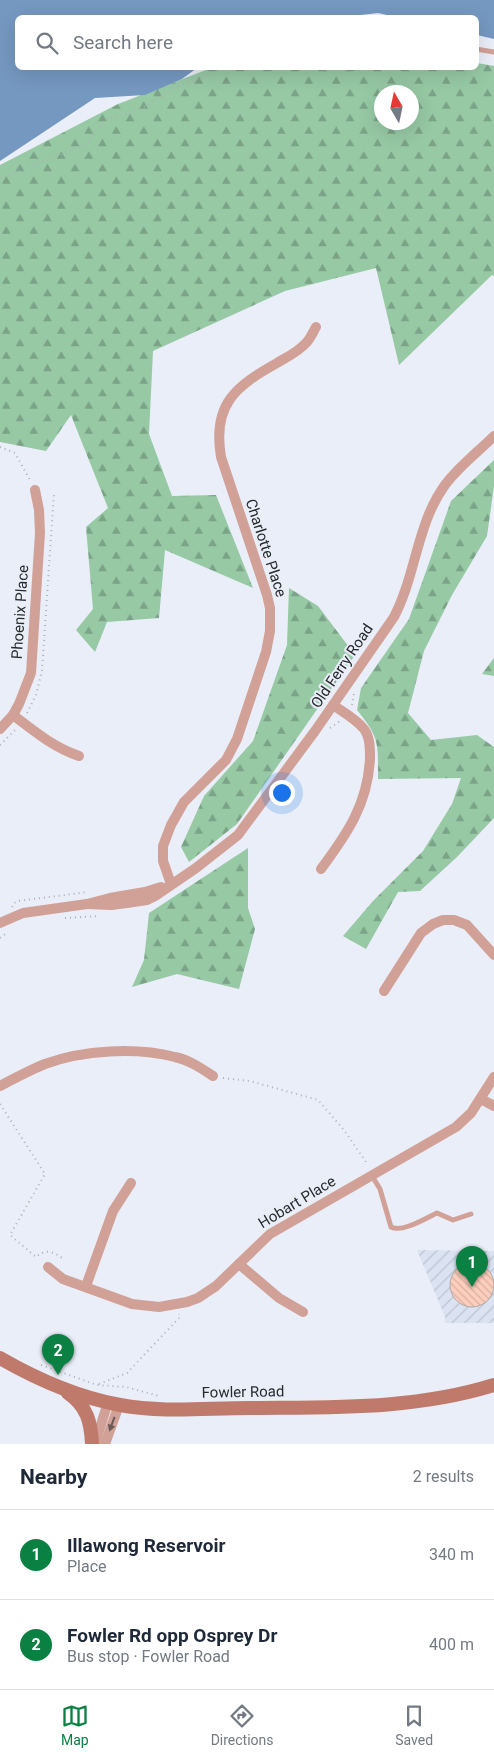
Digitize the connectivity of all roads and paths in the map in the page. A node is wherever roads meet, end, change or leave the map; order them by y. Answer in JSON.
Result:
{"nodes":[{"id":1,"x":479,"y":50,"type":"edge"},
{"id":2,"x":494,"y":52,"type":"edge"},
{"id":3,"x":214,"y":70,"type":"edge"},
{"id":4,"x":0,"y":178,"type":"edge"},
{"id":5,"x":316,"y":327,"type":"dead end"},
{"id":6,"x":494,"y":436,"type":"edge"},
{"id":7,"x":0,"y":447,"type":"edge"},
{"id":8,"x":36,"y":490,"type":"joint"},
{"id":9,"x":354,"y":690,"type":"dead end"},
{"id":10,"x":333,"y":705,"type":"junction"},
{"id":11,"x":346,"y":714,"type":"junction"},
{"id":12,"x":13,"y":715,"type":"junction"},
{"id":13,"x":0,"y":729,"type":"edge"},
{"id":14,"x":327,"y":730,"type":"dead end"},
{"id":15,"x":79,"y":756,"type":"dead end"},
{"id":16,"x":321,"y":869,"type":"dead end"},
{"id":17,"x":171,"y":884,"type":"junction"},
{"id":18,"x":105,"y":915,"type":"dead end"},
{"id":19,"x":61,"y":918,"type":"dead end"},
{"id":20,"x":0,"y":923,"type":"edge"},
{"id":21,"x":10,"y":929,"type":"dead end"},
{"id":22,"x":0,"y":938,"type":"edge"},
{"id":23,"x":494,"y":955,"type":"edge"},
{"id":24,"x":384,"y":991,"type":"dead end"},
{"id":25,"x":213,"y":1076,"type":"joint"},
{"id":26,"x":494,"y":1077,"type":"edge"},
{"id":27,"x":0,"y":1086,"type":"edge"},
{"id":28,"x":481,"y":1099,"type":"junction"},
{"id":29,"x":0,"y":1104,"type":"edge"},
{"id":30,"x":494,"y":1106,"type":"edge"},
{"id":31,"x":373,"y":1175,"type":"junction"},
{"id":32,"x":131,"y":1183,"type":"dead end"},
{"id":33,"x":471,"y":1214,"type":"dead end"},
{"id":34,"x":62,"y":1258,"type":"dead end"},
{"id":35,"x":240,"y":1264,"type":"junction"},
{"id":36,"x":48,"y":1267,"type":"dead end"},
{"id":37,"x":86,"y":1286,"type":"junction"},
{"id":38,"x":177,"y":1305,"type":"junction"},
{"id":39,"x":303,"y":1312,"type":"dead end"},
{"id":40,"x":0,"y":1358,"type":"edge"},
{"id":41,"x":39,"y":1364,"type":"dead end"},
{"id":42,"x":97,"y":1385,"type":"junction"},
{"id":43,"x":494,"y":1385,"type":"edge"},
{"id":44,"x":63,"y":1390,"type":"junction"},
{"id":45,"x":162,"y":1397,"type":"dead end"},
{"id":46,"x":113,"y":1404,"type":"junction"},
{"id":47,"x":93,"y":1444,"type":"edge"},
{"id":48,"x":105,"y":1444,"type":"edge"}],
"edges":[{"from":1,"to":2,"type":"lane"},
{"from":3,"to":4,"type":"path"},
{"from":5,"to":17,"type":"street","name":"Charlotte Place"},
{"from":6,"to":10,"type":"street","name":"Old Ferry Road"},
{"from":7,"to":8,"type":"path"},
{"from":8,"to":12,"type":"street","name":"Phoenix Place"},
{"from":9,"to":11,"type":"path"},
{"from":10,"to":11,"type":"street"},
{"from":10,"to":17,"type":"street","name":"Old Ferry Road"},
{"from":11,"to":14,"type":"path"},
{"from":11,"to":16,"type":"street"},
{"from":12,"to":13,"type":"street","name":"Phoenix Place"},
{"from":12,"to":15,"type":"street"},
{"from":17,"to":20,"type":"street","name":"Old Ferry Road"},
{"from":18,"to":19,"type":"path"},
{"from":21,"to":22,"type":"path"},
{"from":23,"to":24,"type":"street"},
{"from":25,"to":27,"type":"street"},
{"from":25,"to":31,"type":"path"},
{"from":26,"to":28,"type":"street","name":"Hobart Place"},
{"from":28,"to":30,"type":"street"},
{"from":28,"to":31,"type":"street","name":"Hobart Place"},
{"from":29,"to":34,"type":"path"},
{"from":31,"to":33,"type":"lane"},
{"from":31,"to":35,"type":"street","name":"Hobart Place"},
{"from":32,"to":37,"type":"street"},
{"from":35,"to":38,"type":"street","name":"Hobart Place"},
{"from":35,"to":39,"type":"street"},
{"from":36,"to":37,"type":"street","name":"Hobart Place"},
{"from":37,"to":38,"type":"street","name":"Hobart Place"},
{"from":38,"to":42,"type":"path"},
{"from":40,"to":44,"type":"street","name":"Fowler Road"},
{"from":41,"to":42,"type":"path"},
{"from":42,"to":45,"type":"path"},
{"from":43,"to":46,"type":"street","name":"Fowler Road"},
{"from":44,"to":46,"type":"street","name":"Fowler Road"},
{"from":44,"to":47,"type":"street"},
{"from":46,"to":47,"type":"street"},
{"from":46,"to":48,"type":"street","one_way":true}]}
